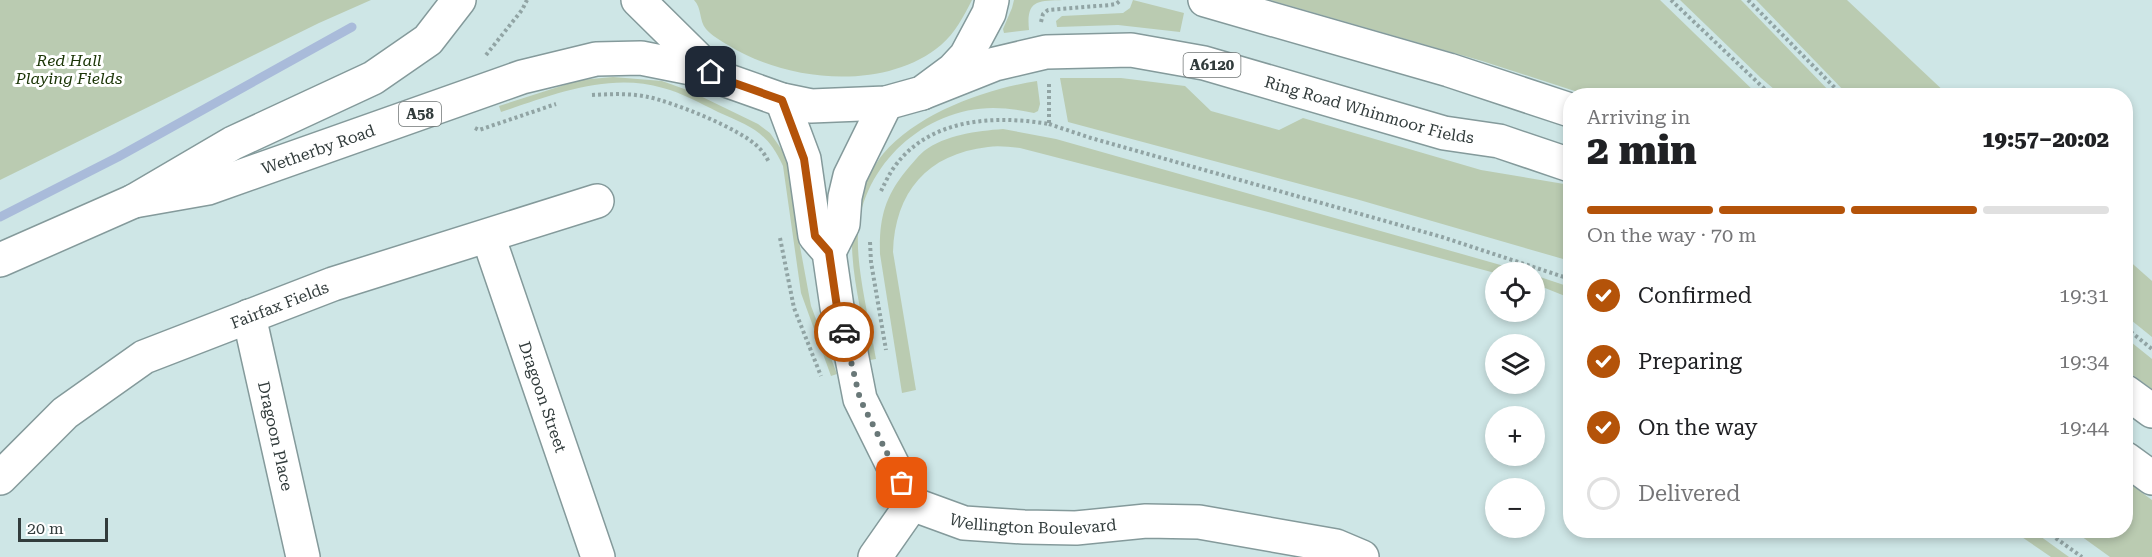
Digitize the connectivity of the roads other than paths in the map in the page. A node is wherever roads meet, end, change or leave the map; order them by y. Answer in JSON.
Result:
{"nodes":[{"id":1,"x":459,"y":0,"type":"edge"},
{"id":2,"x":638,"y":0,"type":"edge"},
{"id":3,"x":992,"y":0,"type":"edge"},
{"id":4,"x":1205,"y":0,"type":"edge"},
{"id":5,"x":711,"y":72,"type":"junction"},
{"id":6,"x":922,"y":93,"type":"junction"},
{"id":7,"x":782,"y":100,"type":"junction"},
{"id":8,"x":886,"y":103,"type":"junction"},
{"id":9,"x":1563,"y":108,"type":"edge"},
{"id":10,"x":1563,"y":163,"type":"edge"},
{"id":11,"x":134,"y":201,"type":"junction"},
{"id":12,"x":597,"y":201,"type":"dead end"},
{"id":13,"x":488,"y":236,"type":"junction"},
{"id":14,"x":829,"y":252,"type":"junction"},
{"id":15,"x":0,"y":260,"type":"edge"},
{"id":16,"x":249,"y":316,"type":"junction"},
{"id":17,"x":2133,"y":397,"type":"edge"},
{"id":18,"x":2152,"y":411,"type":"edge"},
{"id":19,"x":2133,"y":464,"type":"edge"},
{"id":20,"x":0,"y":478,"type":"edge"},
{"id":21,"x":2152,"y":478,"type":"edge"},
{"id":22,"x":912,"y":504,"type":"junction"},
{"id":23,"x":303,"y":557,"type":"edge"},
{"id":24,"x":598,"y":557,"type":"edge"},
{"id":25,"x":875,"y":557,"type":"edge"},
{"id":26,"x":1362,"y":557,"type":"edge"}],
"edges":[{"from":1,"to":11,"type":"main road","name":"Wetherby Road","number":"A58"},
{"from":2,"to":5,"type":"main road"},
{"from":3,"to":6,"type":"main road"},
{"from":4,"to":9,"type":"main road"},
{"from":5,"to":7,"type":"main road","name":"Ring Road Whinmoor Fields"},
{"from":5,"to":11,"type":"main road","name":"Wetherby Road","number":"A58"},
{"from":6,"to":8,"type":"main road","name":"Ring Road Whinmoor Fields"},
{"from":6,"to":10,"type":"main road","name":"Ring Road Whinmoor Fields","number":"A6120"},
{"from":7,"to":8,"type":"main road","name":"Ring Road Whinmoor Fields"},
{"from":7,"to":14,"type":"main road"},
{"from":8,"to":14,"type":"main road"},
{"from":11,"to":15,"type":"main road","name":"Wetherby Road","number":"A58"},
{"from":12,"to":13,"type":"main road","name":"Fairfax Fields"},
{"from":13,"to":16,"type":"main road","name":"Fairfax Fields"},
{"from":13,"to":24,"type":"main road","name":"Dragoon Street"},
{"from":14,"to":22,"type":"main road"},
{"from":16,"to":20,"type":"main road","name":"Fairfax Fields"},
{"from":16,"to":23,"type":"main road","name":"Dragoon Place"},
{"from":17,"to":18,"type":"main road"},
{"from":19,"to":21,"type":"main road"},
{"from":22,"to":25,"type":"main road"},
{"from":22,"to":26,"type":"main road","name":"Wellington Boulevard"}]}
